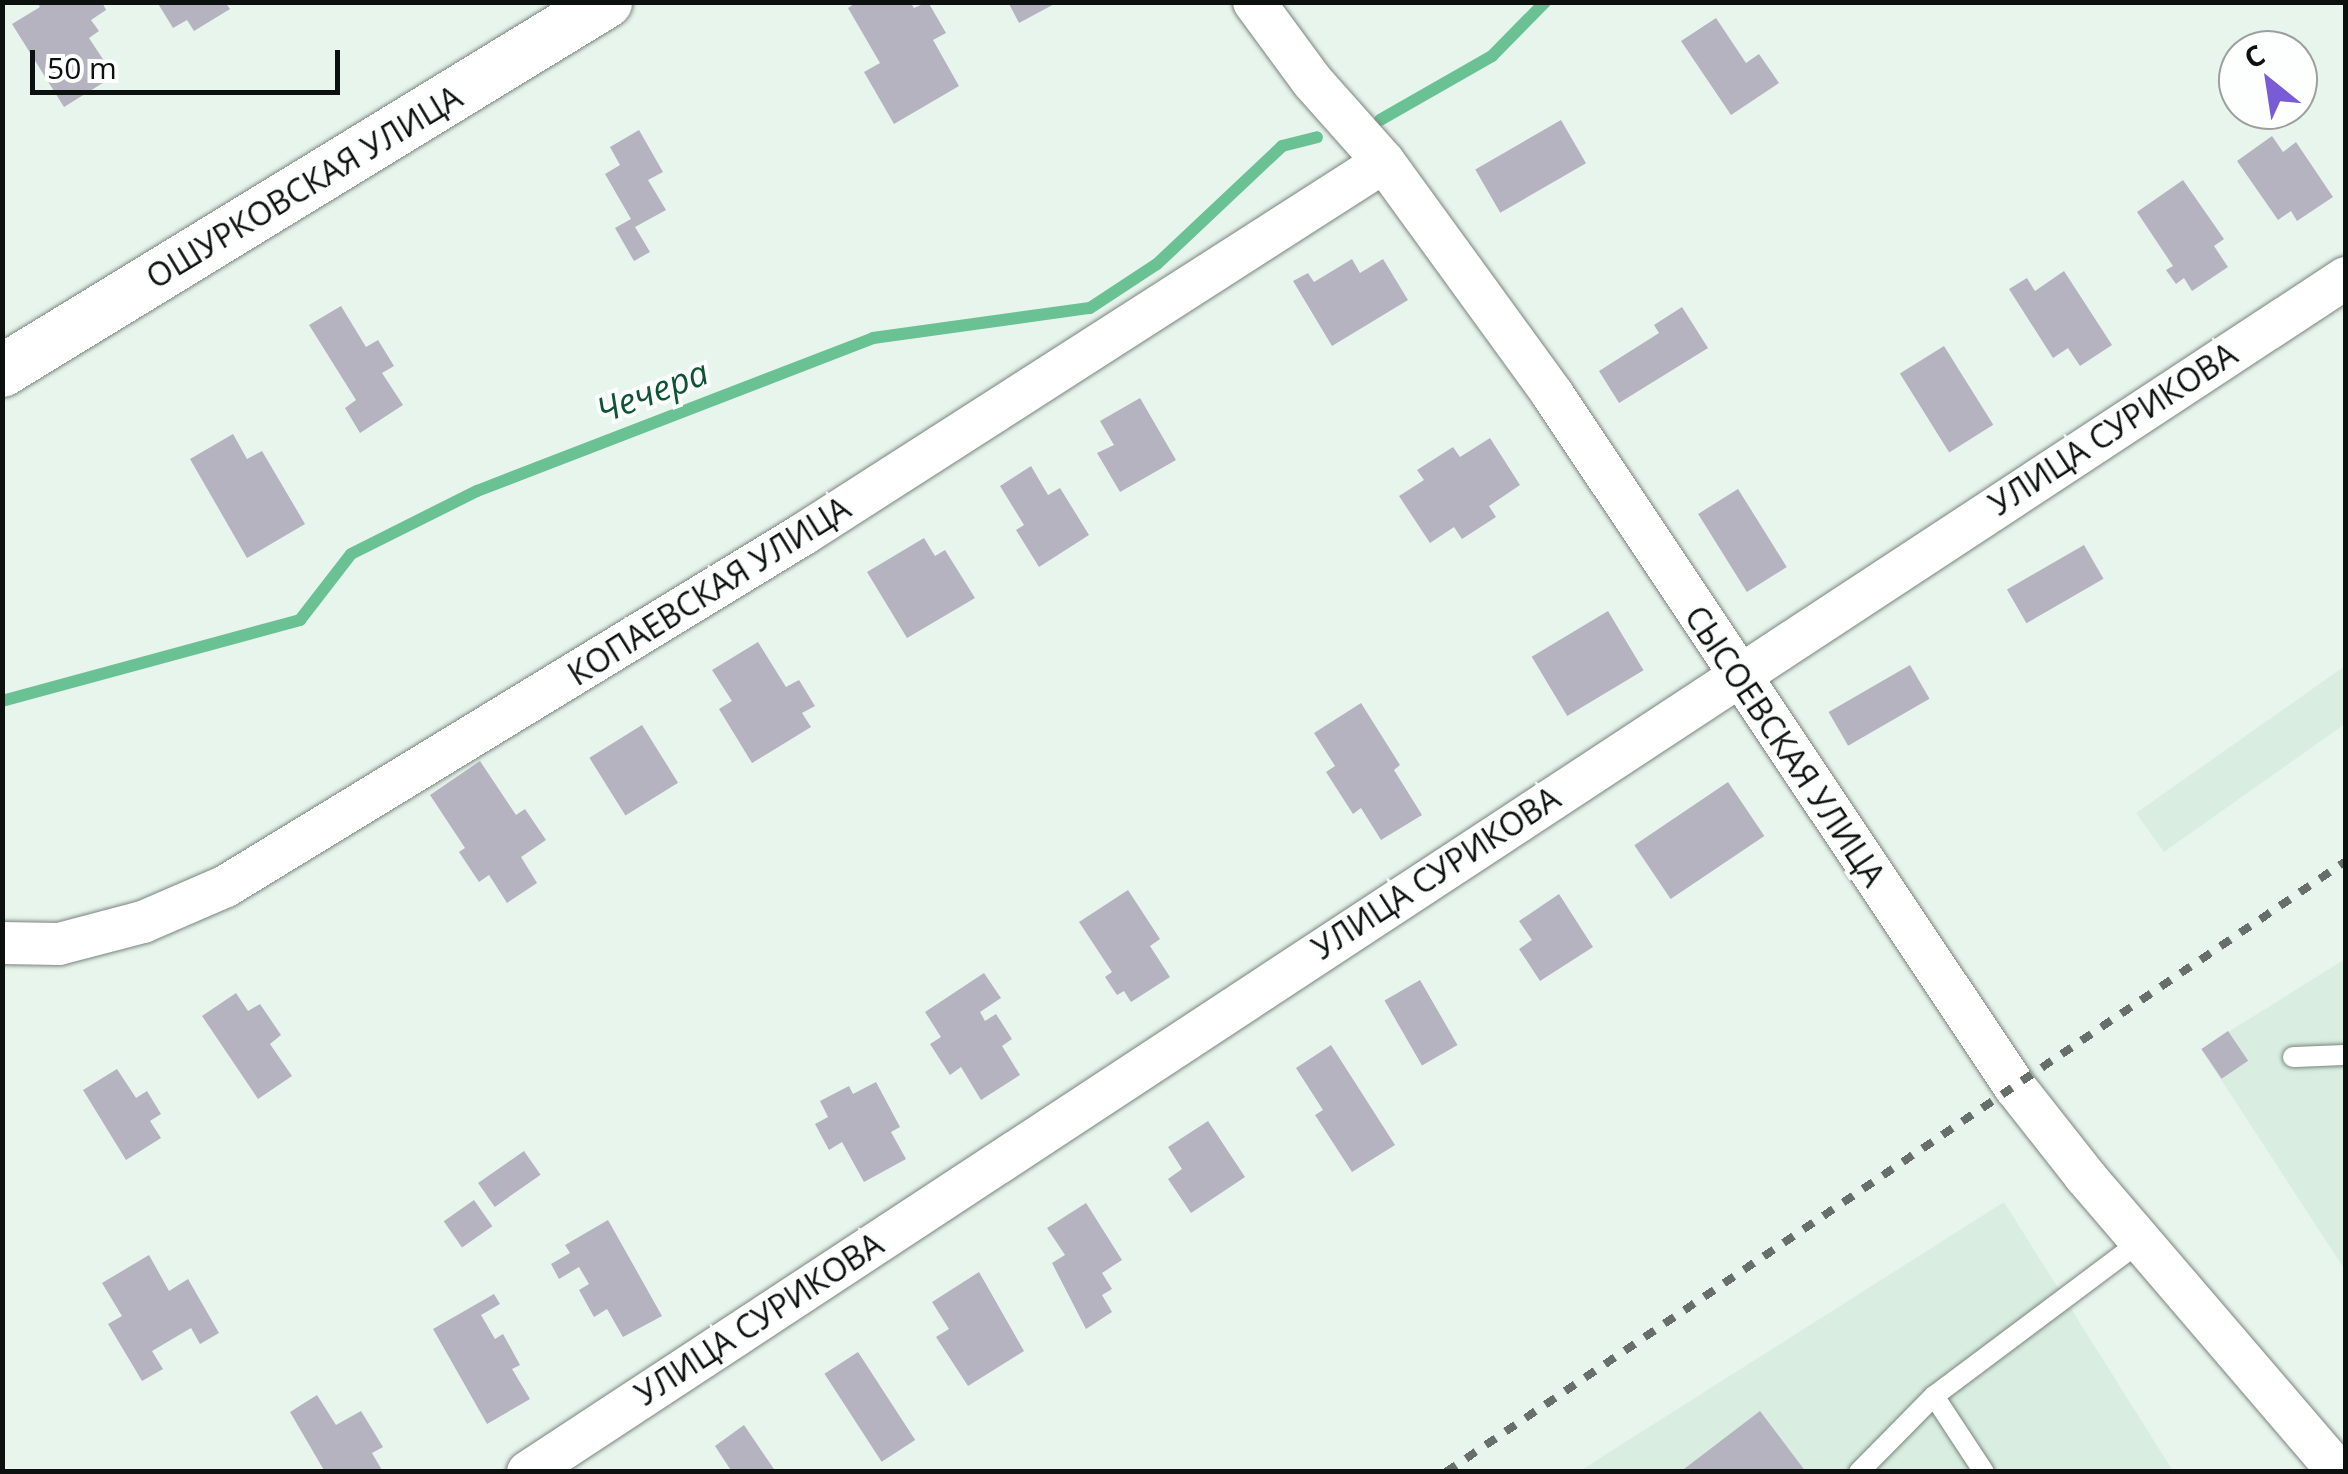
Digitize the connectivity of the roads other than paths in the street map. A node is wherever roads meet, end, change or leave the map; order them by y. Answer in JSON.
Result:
{"nodes":[{"id":1,"x":606,"y":2,"type":"edge"},
{"id":2,"x":1254,"y":2,"type":"edge"},
{"id":3,"x":1384,"y":162,"type":"junction"},
{"id":4,"x":2346,"y":278,"type":"edge"},
{"id":5,"x":2,"y":371,"type":"edge"},
{"id":6,"x":1736,"y":675,"type":"junction"},
{"id":7,"x":2,"y":943,"type":"edge"},
{"id":8,"x":2346,"y":1055,"type":"edge"},
{"id":9,"x":2293,"y":1058,"type":"dead end"},
{"id":10,"x":2141,"y":1241,"type":"junction"},
{"id":11,"x":1934,"y":1396,"type":"junction"},
{"id":12,"x":528,"y":1472,"type":"edge"},
{"id":13,"x":1859,"y":1472,"type":"edge"},
{"id":14,"x":1984,"y":1472,"type":"edge"},
{"id":15,"x":2340,"y":1472,"type":"edge"}],
"edges":[{"from":1,"to":5,"type":"street","name":"ОШУРКОВСКАЯ УЛИЦА"},
{"from":2,"to":3,"type":"street","name":"СЫСОЕВСКАЯ УЛИЦА"},
{"from":3,"to":6,"type":"street","name":"СЫСОЕВСКАЯ УЛИЦА"},
{"from":3,"to":7,"type":"street","name":"КОПАЕВСКАЯ УЛИЦА"},
{"from":4,"to":6,"type":"street","name":"УЛИЦА СУРИКОВА"},
{"from":6,"to":10,"type":"street","name":"СЫСОЕВСКАЯ УЛИЦА"},
{"from":6,"to":12,"type":"street","name":"УЛИЦА СУРИКОВА"},
{"from":8,"to":9,"type":"lane"},
{"from":10,"to":11,"type":"lane"},
{"from":10,"to":15,"type":"street","name":"СЫСОЕВСКАЯ УЛИЦА"},
{"from":11,"to":13,"type":"lane"},
{"from":11,"to":14,"type":"lane"}]}
